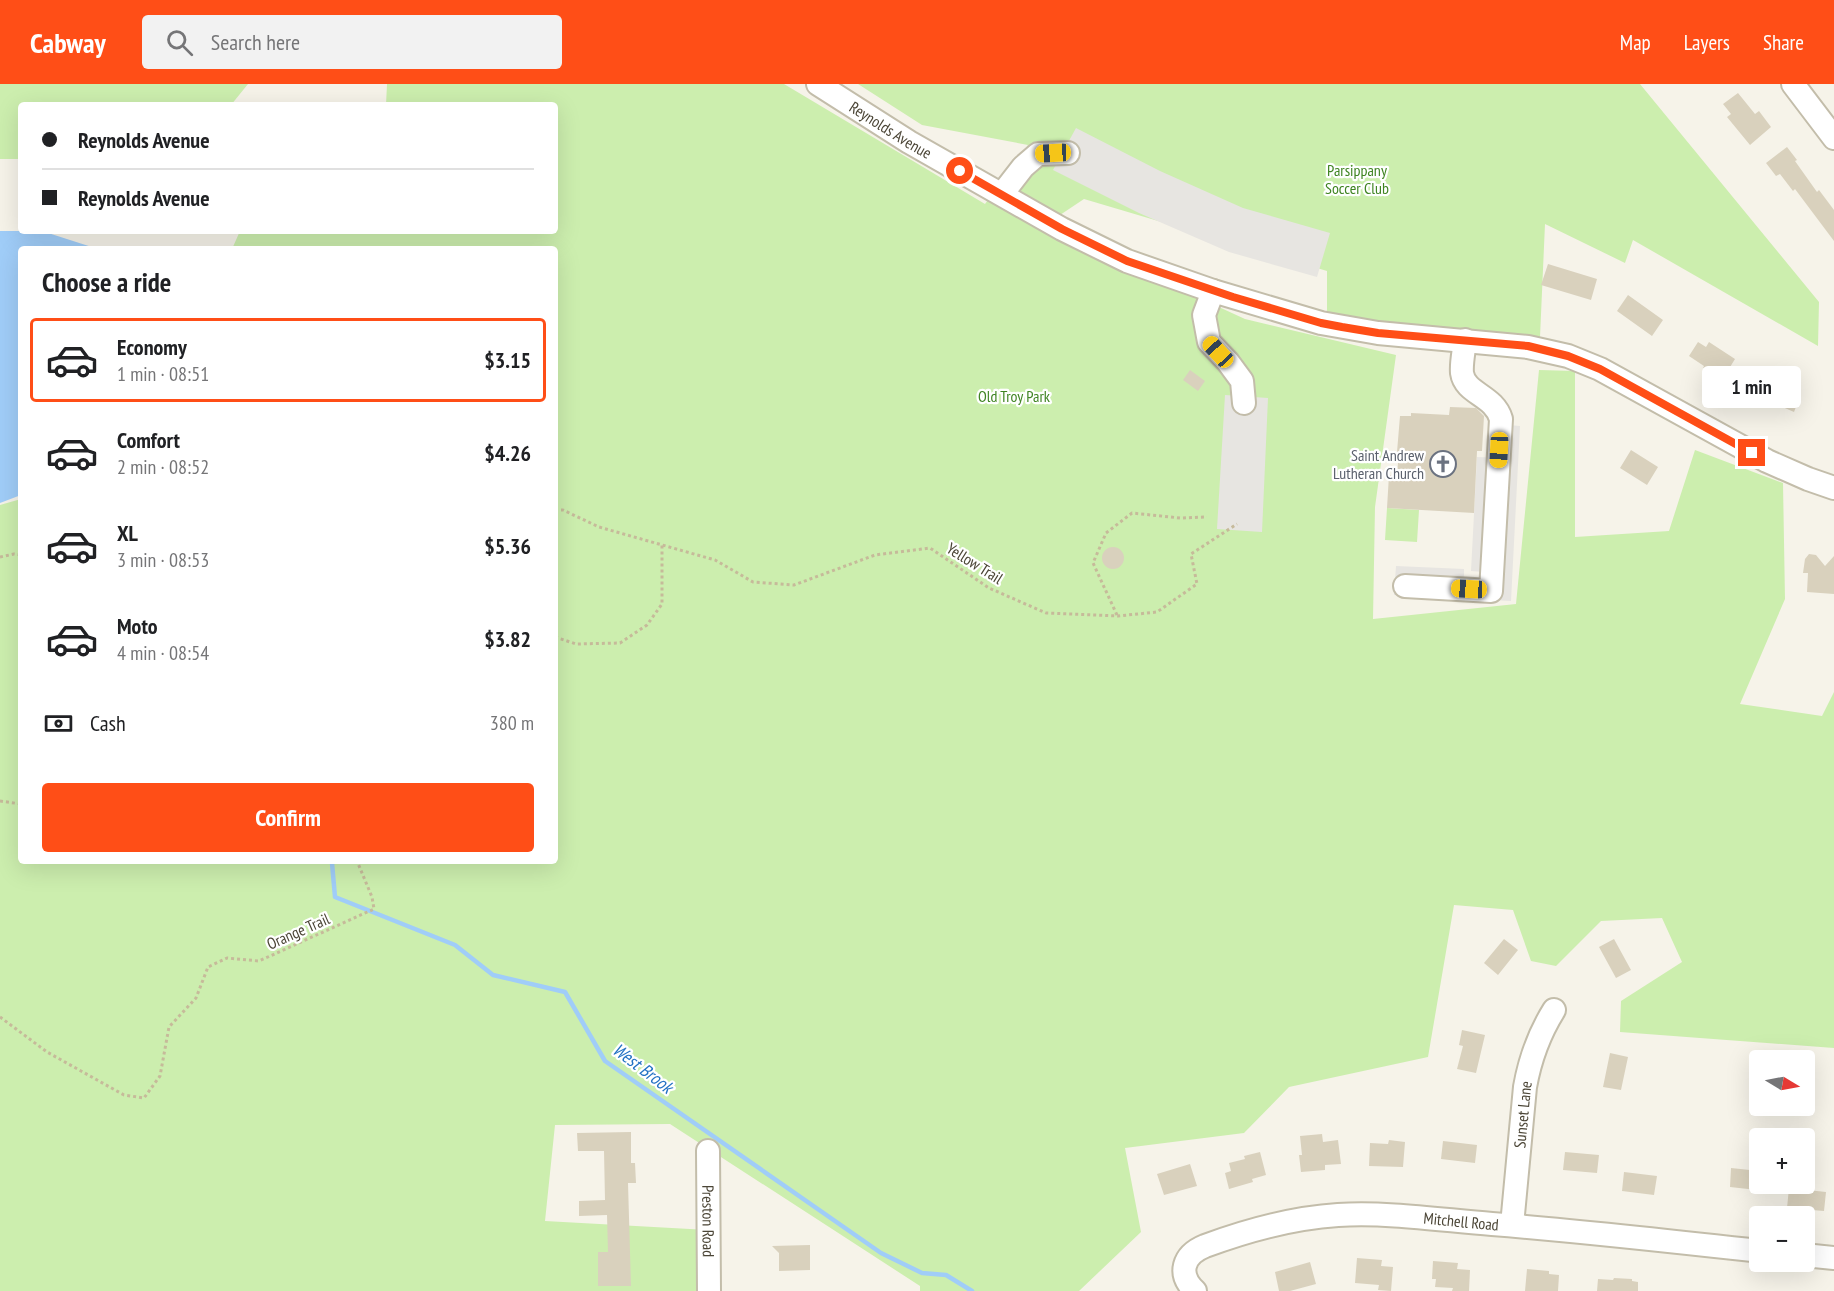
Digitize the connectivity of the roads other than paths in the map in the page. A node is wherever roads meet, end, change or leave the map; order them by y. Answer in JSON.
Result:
{"nodes":[{"id":1,"x":818,"y":84,"type":"edge"},
{"id":2,"x":1801,"y":87,"type":"edge"},
{"id":3,"x":1834,"y":138,"type":"edge"},
{"id":4,"x":1068,"y":153,"type":"dead end"},
{"id":5,"x":1002,"y":194,"type":"junction"},
{"id":6,"x":1213,"y":291,"type":"junction"},
{"id":7,"x":1466,"y":340,"type":"junction"},
{"id":8,"x":1244,"y":404,"type":"dead end"},
{"id":9,"x":1834,"y":488,"type":"edge"},
{"id":10,"x":1406,"y":586,"type":"dead end"},
{"id":11,"x":1554,"y":1010,"type":"dead end"},
{"id":12,"x":708,"y":1151,"type":"dead end"},
{"id":13,"x":1512,"y":1225,"type":"junction"},
{"id":14,"x":1749,"y":1250,"type":"edge"},
{"id":15,"x":1815,"y":1256,"type":"edge"},
{"id":16,"x":1834,"y":1258,"type":"edge"},
{"id":17,"x":1190,"y":1283,"type":"edge"},
{"id":18,"x":709,"y":1291,"type":"edge"}],
"edges":[{"from":1,"to":5,"type":"street","name":"Reynolds Avenue"},
{"from":2,"to":3,"type":"street"},
{"from":4,"to":5,"type":"street"},
{"from":5,"to":6,"type":"street","name":"Reynolds Avenue"},
{"from":6,"to":7,"type":"street","name":"Reynolds Avenue"},
{"from":6,"to":8,"type":"street"},
{"from":7,"to":9,"type":"street","name":"Reynolds Avenue"},
{"from":7,"to":10,"type":"street"},
{"from":11,"to":13,"type":"street","name":"Sunset Lane"},
{"from":12,"to":18,"type":"street","name":"Preston Road"},
{"from":13,"to":14,"type":"street","name":"Mitchell Road"},
{"from":13,"to":17,"type":"street","name":"Mitchell Road"},
{"from":15,"to":16,"type":"street"}]}
